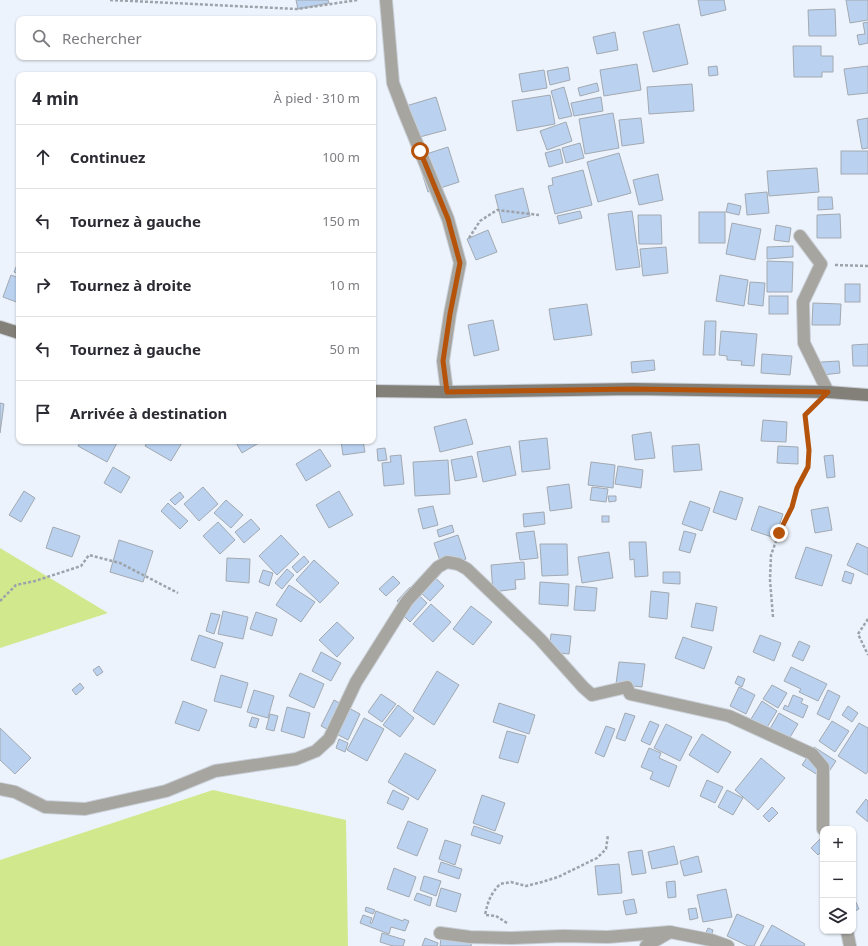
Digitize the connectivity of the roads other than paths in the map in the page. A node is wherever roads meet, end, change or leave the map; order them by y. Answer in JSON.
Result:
{"nodes":[{"id":1,"x":386,"y":0,"type":"edge"},
{"id":2,"x":800,"y":236,"type":"dead end"},
{"id":3,"x":0,"y":327,"type":"edge"},
{"id":4,"x":16,"y":332,"type":"edge"},
{"id":5,"x":376,"y":391,"type":"edge"},
{"id":6,"x":447,"y":392,"type":"junction"},
{"id":7,"x":828,"y":392,"type":"junction"},
{"id":8,"x":868,"y":395,"type":"edge"},
{"id":9,"x":0,"y":789,"type":"edge"},
{"id":10,"x":823,"y":826,"type":"edge"},
{"id":11,"x":670,"y":932,"type":"junction"},
{"id":12,"x":440,"y":933,"type":"dead end"},
{"id":13,"x":848,"y":934,"type":"edge"},
{"id":14,"x":646,"y":946,"type":"edge"},
{"id":15,"x":728,"y":946,"type":"edge"},
{"id":16,"x":850,"y":946,"type":"edge"}],
"edges":[{"from":1,"to":6,"type":"street"},
{"from":2,"to":7,"type":"street"},
{"from":3,"to":4,"type":"main road"},
{"from":5,"to":6,"type":"main road"},
{"from":6,"to":7,"type":"main road"},
{"from":7,"to":8,"type":"main road"},
{"from":9,"to":10,"type":"street"},
{"from":11,"to":12,"type":"street"},
{"from":11,"to":14,"type":"street"},
{"from":11,"to":15,"type":"street"},
{"from":13,"to":16,"type":"street"}]}
